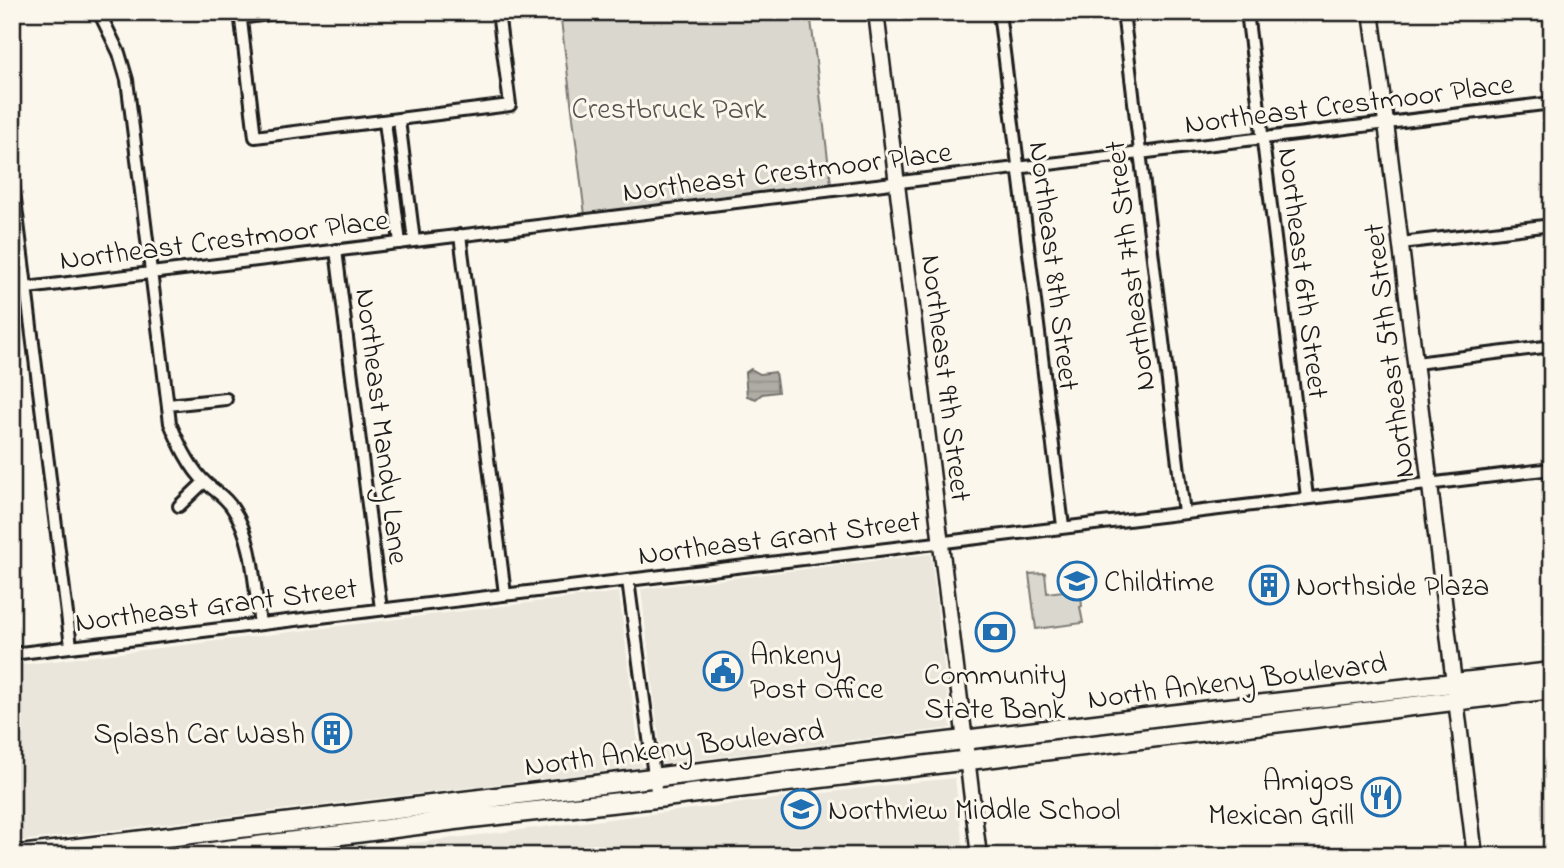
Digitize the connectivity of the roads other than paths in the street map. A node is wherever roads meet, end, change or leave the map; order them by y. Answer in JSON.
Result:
{"nodes":[{"id":1,"x":99,"y":12,"type":"edge"},
{"id":2,"x":283,"y":12,"type":"edge"},
{"id":3,"x":498,"y":12,"type":"edge"},
{"id":4,"x":876,"y":12,"type":"edge"},
{"id":5,"x":999,"y":12,"type":"edge"},
{"id":6,"x":1123,"y":12,"type":"edge"},
{"id":7,"x":1247,"y":12,"type":"edge"},
{"id":8,"x":1371,"y":12,"type":"edge"},
{"id":9,"x":240,"y":15,"type":"edge"},
{"id":10,"x":1552,"y":103,"type":"edge"},
{"id":11,"x":399,"y":120,"type":"junction"},
{"id":12,"x":385,"y":122,"type":"junction"},
{"id":13,"x":1387,"y":123,"type":"junction"},
{"id":14,"x":1262,"y":138,"type":"junction"},
{"id":15,"x":1140,"y":153,"type":"junction"},
{"id":16,"x":1017,"y":167,"type":"junction"},
{"id":17,"x":12,"y":175,"type":"edge"},
{"id":18,"x":897,"y":183,"type":"junction"},
{"id":19,"x":1552,"y":225,"type":"edge"},
{"id":20,"x":460,"y":235,"type":"junction"},
{"id":21,"x":414,"y":241,"type":"junction"},
{"id":22,"x":400,"y":243,"type":"junction"},
{"id":23,"x":1401,"y":243,"type":"junction"},
{"id":24,"x":336,"y":250,"type":"junction"},
{"id":25,"x":151,"y":273,"type":"junction"},
{"id":26,"x":27,"y":288,"type":"junction"},
{"id":27,"x":1552,"y":346,"type":"edge"},
{"id":28,"x":1416,"y":363,"type":"junction"},
{"id":29,"x":226,"y":399,"type":"dead end"},
{"id":30,"x":168,"y":405,"type":"junction"},
{"id":31,"x":1552,"y":469,"type":"edge"},
{"id":32,"x":204,"y":482,"type":"junction"},
{"id":33,"x":1431,"y":484,"type":"junction"},
{"id":34,"x":1307,"y":497,"type":"junction"},
{"id":35,"x":179,"y":506,"type":"dead end"},
{"id":36,"x":1184,"y":513,"type":"junction"},
{"id":37,"x":1063,"y":526,"type":"junction"},
{"id":38,"x":941,"y":541,"type":"junction"},
{"id":39,"x":628,"y":580,"type":"junction"},
{"id":40,"x":505,"y":594,"type":"junction"},
{"id":41,"x":381,"y":609,"type":"junction"},
{"id":42,"x":260,"y":624,"type":"junction"},
{"id":43,"x":71,"y":646,"type":"junction"},
{"id":44,"x":12,"y":654,"type":"edge"},
{"id":45,"x":1552,"y":672,"type":"edge"},
{"id":46,"x":1552,"y":689,"type":"edge"},
{"id":47,"x":1456,"y":692,"type":"junction"},
{"id":48,"x":966,"y":751,"type":"junction"},
{"id":49,"x":654,"y":779,"type":"junction"},
{"id":50,"x":657,"y":799,"type":"junction"},
{"id":51,"x":12,"y":856,"type":"edge"},
{"id":52,"x":180,"y":856,"type":"edge"},
{"id":53,"x":979,"y":856,"type":"edge"},
{"id":54,"x":1475,"y":856,"type":"edge"}],
"edges":[{"from":1,"to":25,"type":"street"},
{"from":2,"to":9,"type":"street"},
{"from":3,"to":11,"type":"street"},
{"from":4,"to":18,"type":"street","name":"Northeast 9th Street"},
{"from":5,"to":16,"type":"street","name":"Northeast 8th Street"},
{"from":6,"to":15,"type":"street","name":"Northeast 7th Street"},
{"from":7,"to":14,"type":"street","name":"Northeast 6th Street"},
{"from":8,"to":13,"type":"street","name":"Northeast 5th Street"},
{"from":9,"to":12,"type":"street"},
{"from":10,"to":13,"type":"street","name":"Northeast Crestmoor Place"},
{"from":11,"to":12,"type":"street"},
{"from":11,"to":21,"type":"street"},
{"from":12,"to":22,"type":"street"},
{"from":13,"to":14,"type":"street","name":"Northeast Crestmoor Place"},
{"from":13,"to":23,"type":"street","name":"Northeast 5th Street"},
{"from":14,"to":15,"type":"street","name":"Northeast Crestmoor Place"},
{"from":14,"to":34,"type":"street","name":"Northeast 6th Street"},
{"from":15,"to":16,"type":"street","name":"Northeast Crestmoor Place"},
{"from":15,"to":36,"type":"street","name":"Northeast 7th Street"},
{"from":16,"to":18,"type":"street","name":"Northeast Crestmoor Place"},
{"from":16,"to":37,"type":"street","name":"Northeast 8th Street"},
{"from":17,"to":26,"type":"street"},
{"from":18,"to":20,"type":"street","name":"Northeast Crestmoor Place"},
{"from":18,"to":38,"type":"street","name":"Northeast 9th Street"},
{"from":19,"to":23,"type":"street"},
{"from":20,"to":21,"type":"street","name":"Northeast Crestmoor Place"},
{"from":20,"to":40,"type":"street"},
{"from":21,"to":22,"type":"street","name":"Northeast Crestmoor Place"},
{"from":22,"to":24,"type":"street","name":"Northeast Crestmoor Place"},
{"from":23,"to":28,"type":"street","name":"Northeast 5th Street"},
{"from":24,"to":25,"type":"street","name":"Northeast Crestmoor Place"},
{"from":24,"to":41,"type":"street","name":"Northeast Mandy Lane"},
{"from":25,"to":26,"type":"street","name":"Northeast Crestmoor Place"},
{"from":25,"to":30,"type":"street"},
{"from":26,"to":43,"type":"street"},
{"from":27,"to":28,"type":"street"},
{"from":28,"to":33,"type":"street","name":"Northeast 5th Street"},
{"from":29,"to":30,"type":"street"},
{"from":30,"to":32,"type":"street"},
{"from":31,"to":33,"type":"street","name":"Northeast Grant Street"},
{"from":32,"to":35,"type":"street"},
{"from":32,"to":42,"type":"street"},
{"from":33,"to":34,"type":"street","name":"Northeast Grant Street"},
{"from":33,"to":47,"type":"street","name":"Northeast 5th Street"},
{"from":34,"to":36,"type":"street","name":"Northeast Grant Street"},
{"from":36,"to":37,"type":"street","name":"Northeast Grant Street"},
{"from":37,"to":38,"type":"street","name":"Northeast Grant Street"},
{"from":38,"to":39,"type":"street","name":"Northeast Grant Street"},
{"from":38,"to":48,"type":"street","name":"Northeast 9th Street"},
{"from":39,"to":40,"type":"street","name":"Northeast Grant Street"},
{"from":39,"to":49,"type":"street"},
{"from":40,"to":41,"type":"street","name":"Northeast Grant Street"},
{"from":41,"to":42,"type":"street","name":"Northeast Grant Street"},
{"from":42,"to":43,"type":"street","name":"Northeast Grant Street"},
{"from":43,"to":44,"type":"street","name":"Northeast Grant Street"},
{"from":45,"to":47,"type":"main road","name":"North Ankeny Boulevard"},
{"from":46,"to":47,"type":"main road","name":"North Ankeny Boulevard"},
{"from":47,"to":48,"type":"main road","name":"North Ankeny Boulevard"},
{"from":47,"to":54,"type":"street","name":"Northeast 5th Street"},
{"from":48,"to":49,"type":"main road","name":"North Ankeny Boulevard"},
{"from":48,"to":50,"type":"main road","name":"North Ankeny Boulevard"},
{"from":48,"to":53,"type":"street","name":"Northeast 9th Street"},
{"from":49,"to":50,"type":"street"},
{"from":49,"to":51,"type":"main road","name":"North Ankeny Boulevard"},
{"from":50,"to":52,"type":"main road","name":"North Ankeny Boulevard"}]}
